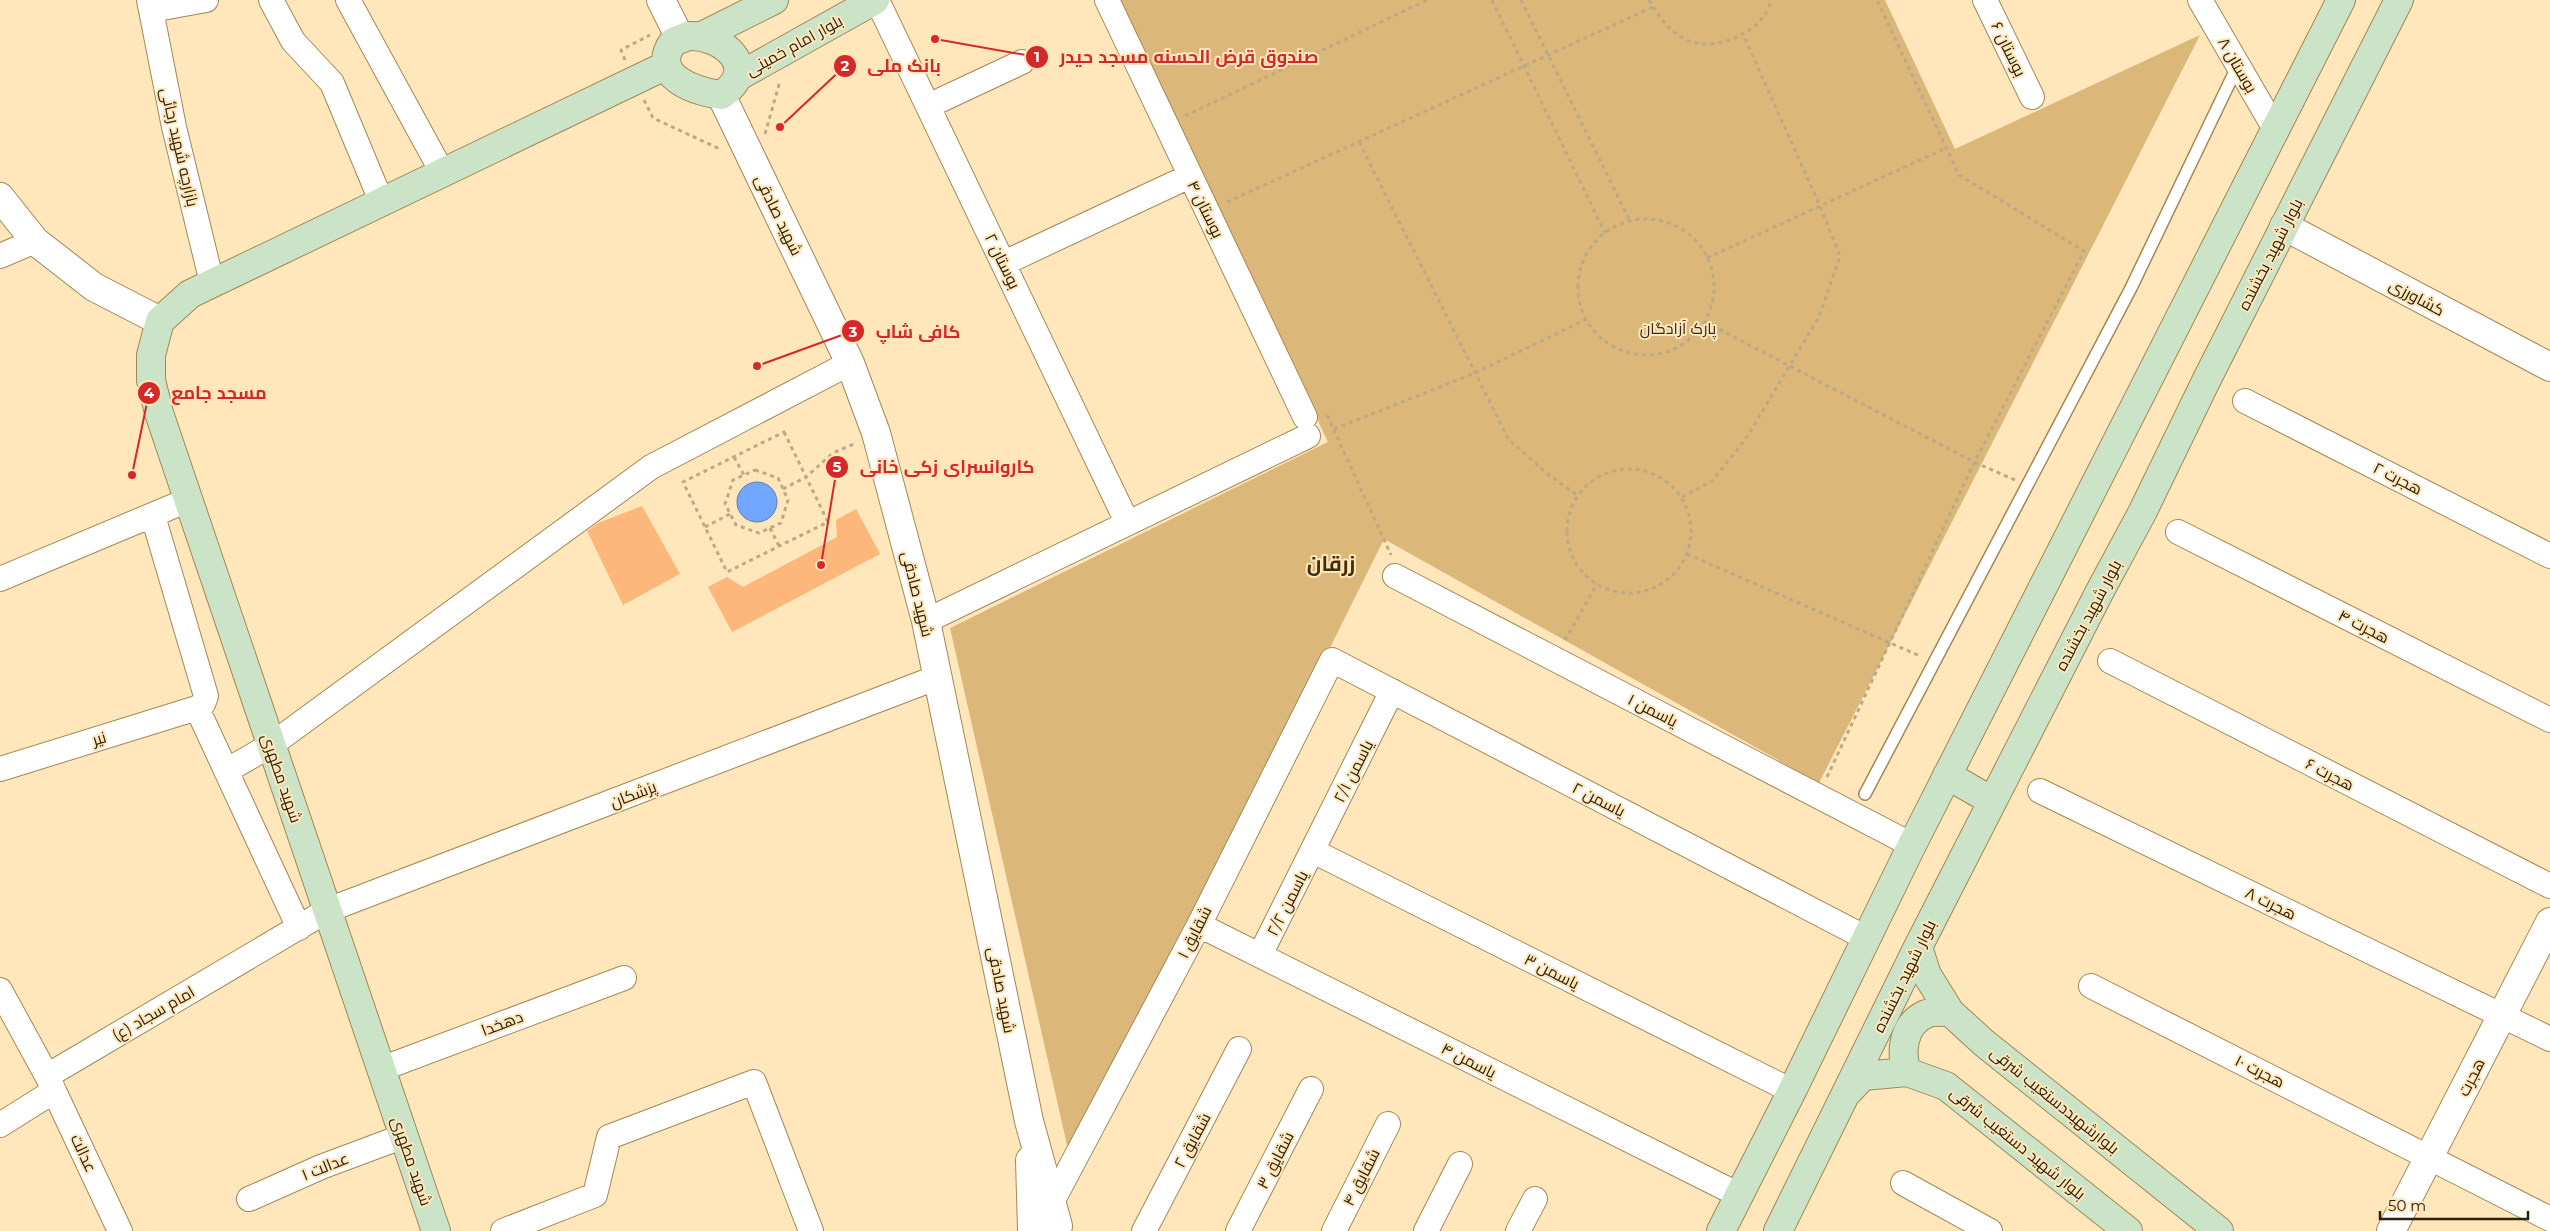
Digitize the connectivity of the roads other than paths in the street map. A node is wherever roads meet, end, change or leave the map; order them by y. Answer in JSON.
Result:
{"nodes":[{"id":1,"x":206,"y":0,"type":"edge"},
{"id":2,"x":271,"y":0,"type":"edge"},
{"id":3,"x":348,"y":0,"type":"edge"},
{"id":4,"x":661,"y":0,"type":"edge"},
{"id":5,"x":774,"y":0,"type":"edge"},
{"id":6,"x":876,"y":0,"type":"edge"},
{"id":7,"x":1107,"y":0,"type":"edge"},
{"id":8,"x":1985,"y":0,"type":"edge"},
{"id":9,"x":2200,"y":0,"type":"edge"},
{"id":10,"x":2341,"y":0,"type":"edge"},
{"id":11,"x":2399,"y":0,"type":"edge"},
{"id":12,"x":150,"y":5,"type":"edge"},
{"id":13,"x":691,"y":37,"type":"junction"},
{"id":14,"x":1022,"y":62,"type":"dead end"},
{"id":15,"x":667,"y":65,"type":"junction"},
{"id":16,"x":2238,"y":65,"type":"junction"},
{"id":17,"x":730,"y":85,"type":"junction"},
{"id":18,"x":2032,"y":98,"type":"dead end"},
{"id":19,"x":928,"y":106,"type":"junction"},
{"id":20,"x":2276,"y":129,"type":"junction"},
{"id":21,"x":442,"y":172,"type":"junction"},
{"id":22,"x":1190,"y":176,"type":"junction"},
{"id":23,"x":0,"y":197,"type":"edge"},
{"id":24,"x":382,"y":203,"type":"junction"},
{"id":25,"x":2284,"y":226,"type":"junction"},
{"id":26,"x":35,"y":241,"type":"junction"},
{"id":27,"x":0,"y":256,"type":"edge"},
{"id":28,"x":1004,"y":262,"type":"junction"},
{"id":29,"x":212,"y":283,"type":"junction"},
{"id":30,"x":160,"y":322,"type":"junction"},
{"id":31,"x":850,"y":363,"type":"junction"},
{"id":32,"x":2550,"y":367,"type":"edge"},
{"id":33,"x":2245,"y":401,"type":"dead end"},
{"id":34,"x":188,"y":500,"type":"junction"},
{"id":35,"x":152,"y":516,"type":"junction"},
{"id":36,"x":1127,"y":522,"type":"junction"},
{"id":37,"x":2178,"y":532,"type":"dead end"},
{"id":38,"x":2550,"y":556,"type":"edge"},
{"id":39,"x":1393,"y":566,"type":"road end"},
{"id":40,"x":0,"y":579,"type":"edge"},
{"id":41,"x":926,"y":621,"type":"junction"},
{"id":42,"x":1332,"y":660,"type":"joint"},
{"id":43,"x":2110,"y":661,"type":"dead end"},
{"id":44,"x":938,"y":677,"type":"junction"},
{"id":45,"x":1392,"y":692,"type":"junction"},
{"id":46,"x":197,"y":708,"type":"junction"},
{"id":47,"x":2550,"y":720,"type":"edge"},
{"id":48,"x":271,"y":745,"type":"junction"},
{"id":49,"x":0,"y":768,"type":"edge"},
{"id":50,"x":226,"y":771,"type":"junction"},
{"id":51,"x":1947,"y":775,"type":"junction"},
{"id":52,"x":2040,"y":791,"type":"dead end"},
{"id":53,"x":1865,"y":794,"type":"dead end"},
{"id":54,"x":1992,"y":801,"type":"junction"},
{"id":55,"x":1912,"y":845,"type":"junction"},
{"id":56,"x":1313,"y":850,"type":"junction"},
{"id":57,"x":2550,"y":886,"type":"edge"},
{"id":58,"x":328,"y":910,"type":"junction"},
{"id":59,"x":2550,"y":922,"type":"edge"},
{"id":60,"x":1199,"y":925,"type":"junction"},
{"id":61,"x":299,"y":928,"type":"junction"},
{"id":62,"x":1866,"y":938,"type":"junction"},
{"id":63,"x":1918,"y":947,"type":"junction"},
{"id":64,"x":1260,"y":956,"type":"junction"},
{"id":65,"x":624,"y":978,"type":"dead end"},
{"id":66,"x":2091,"y":986,"type":"dead end"},
{"id":67,"x":0,"y":990,"type":"edge"},
{"id":68,"x":1950,"y":1012,"type":"junction"},
{"id":69,"x":2502,"y":1015,"type":"junction"},
{"id":70,"x":2550,"y":1039,"type":"edge"},
{"id":71,"x":1239,"y":1050,"type":"dead end"},
{"id":72,"x":381,"y":1069,"type":"junction"},
{"id":73,"x":1907,"y":1072,"type":"junction"},
{"id":74,"x":47,"y":1076,"type":"junction"},
{"id":75,"x":1311,"y":1089,"type":"dead end"},
{"id":76,"x":1792,"y":1092,"type":"junction"},
{"id":77,"x":1847,"y":1093,"type":"junction"},
{"id":78,"x":0,"y":1124,"type":"edge"},
{"id":79,"x":1388,"y":1124,"type":"dead end"},
{"id":80,"x":404,"y":1136,"type":"junction"},
{"id":81,"x":2430,"y":1156,"type":"junction"},
{"id":82,"x":1460,"y":1164,"type":"dead end"},
{"id":83,"x":1903,"y":1183,"type":"dead end"},
{"id":84,"x":1739,"y":1195,"type":"junction"},
{"id":85,"x":249,"y":1199,"type":"dead end"},
{"id":86,"x":1535,"y":1199,"type":"dead end"},
{"id":87,"x":2550,"y":1219,"type":"edge"},
{"id":88,"x":1048,"y":1224,"type":"edge"},
{"id":89,"x":120,"y":1231,"type":"edge"},
{"id":90,"x":436,"y":1231,"type":"edge"},
{"id":91,"x":503,"y":1231,"type":"edge"},
{"id":92,"x":811,"y":1231,"type":"edge"},
{"id":93,"x":1144,"y":1231,"type":"edge"},
{"id":94,"x":1238,"y":1231,"type":"edge"},
{"id":95,"x":1334,"y":1231,"type":"edge"},
{"id":96,"x":1426,"y":1231,"type":"edge"},
{"id":97,"x":1518,"y":1231,"type":"edge"},
{"id":98,"x":1721,"y":1231,"type":"edge"},
{"id":99,"x":1778,"y":1231,"type":"edge"},
{"id":100,"x":1990,"y":1231,"type":"edge"},
{"id":101,"x":2128,"y":1231,"type":"edge"},
{"id":102,"x":2219,"y":1231,"type":"edge"},
{"id":103,"x":2391,"y":1231,"type":"edge"}],
"edges":[{"from":1,"to":12,"type":"street"},
{"from":2,"to":24,"type":"street"},
{"from":3,"to":21,"type":"street"},
{"from":4,"to":13,"type":"street"},
{"from":5,"to":13,"type":"main road"},
{"from":6,"to":17,"type":"main road","name":"بلوار امام خمینی"},
{"from":6,"to":19,"type":"street","name":"بوستان ۲"},
{"from":7,"to":22,"type":"street","name":"بوستان ۴"},
{"from":8,"to":18,"type":"street","name":"بوستان ۶"},
{"from":9,"to":16,"type":"street","name":"بوستان ۸"},
{"from":10,"to":20,"type":"main road"},
{"from":11,"to":25,"type":"main road","name":"بلوار شهید بخشنده"},
{"from":12,"to":29,"type":"street","name":"بازارچه شهید رجائی"},
{"from":13,"to":15,"type":"main road"},
{"from":13,"to":17,"type":"main road"},
{"from":14,"to":19,"type":"street"},
{"from":15,"to":17,"type":"main road"},
{"from":15,"to":21,"type":"main road"},
{"from":16,"to":20,"type":"street","name":"بوستان ۸"},
{"from":16,"to":53,"type":"lane"},
{"from":17,"to":31,"type":"street","name":"شهید صادقی"},
{"from":19,"to":28,"type":"street","name":"بوستان ۲"},
{"from":20,"to":51,"type":"main road"},
{"from":21,"to":24,"type":"main road"},
{"from":22,"to":28,"type":"street"},
{"from":22,"to":36,"type":"street","name":"بوستان ۴"},
{"from":23,"to":26,"type":"street"},
{"from":24,"to":29,"type":"main road"},
{"from":25,"to":32,"type":"street","name":"کشاورزی"},
{"from":25,"to":54,"type":"main road","name":"بلوار شهید بخشنده"},
{"from":26,"to":27,"type":"street"},
{"from":26,"to":30,"type":"street"},
{"from":28,"to":36,"type":"street","name":"بوستان ۲"},
{"from":29,"to":30,"type":"main road"},
{"from":30,"to":34,"type":"main road","name":"شهید مطهری"},
{"from":31,"to":41,"type":"street","name":"شهید صادقی"},
{"from":31,"to":48,"type":"street"},
{"from":33,"to":38,"type":"street","name":"هجرت ۲"},
{"from":34,"to":35,"type":"street"},
{"from":34,"to":48,"type":"main road","name":"شهید مطهری"},
{"from":35,"to":40,"type":"street"},
{"from":35,"to":46,"type":"street"},
{"from":36,"to":41,"type":"street"},
{"from":37,"to":47,"type":"street","name":"هجرت ۴"},
{"from":39,"to":55,"type":"street","name":"یاسمن ۱"},
{"from":41,"to":44,"type":"street","name":"شهید صادقی"},
{"from":42,"to":45,"type":"street","name":"یاسمن ۲"},
{"from":42,"to":60,"type":"street","name":"شقایق ۱"},
{"from":43,"to":57,"type":"street","name":"هجرت ۶"},
{"from":44,"to":58,"type":"street","name":"پزشکان"},
{"from":44,"to":88,"type":"street","name":"شهید صادقی"},
{"from":45,"to":56,"type":"street","name":"یاسمن ۲/۱"},
{"from":45,"to":62,"type":"street","name":"یاسمن ۲"},
{"from":46,"to":49,"type":"street","name":"نیر"},
{"from":46,"to":50,"type":"street"},
{"from":48,"to":50,"type":"street"},
{"from":48,"to":58,"type":"main road","name":"شهید مطهری"},
{"from":50,"to":61,"type":"street"},
{"from":51,"to":54,"type":"main road"},
{"from":51,"to":55,"type":"main road"},
{"from":52,"to":69,"type":"street","name":"هجرت ۸"},
{"from":54,"to":63,"type":"main road","name":"بلوار شهید بخشنده"},
{"from":55,"to":62,"type":"main road"},
{"from":56,"to":64,"type":"street","name":"یاسمن ۲/۲"},
{"from":56,"to":76,"type":"street","name":"یاسمن ۳"},
{"from":58,"to":61,"type":"street","name":"امام سجاد (ع)"},
{"from":58,"to":72,"type":"main road","name":"شهید مطهری"},
{"from":59,"to":69,"type":"street","name":"هجرت"},
{"from":60,"to":64,"type":"street","name":"یاسمن ۴"},
{"from":60,"to":88,"type":"street","name":"شقایق ۱"},
{"from":61,"to":74,"type":"street","name":"امام سجاد (ع)"},
{"from":62,"to":76,"type":"main road"},
{"from":63,"to":68,"type":"main road","name":"بلوارشهیددستغیب شرقی"},
{"from":63,"to":77,"type":"main road","name":"بلوار شهید بخشنده"},
{"from":64,"to":84,"type":"street","name":"یاسمن ۴"},
{"from":65,"to":72,"type":"street","name":"دهخدا"},
{"from":66,"to":81,"type":"street","name":"هجرت ۱۰"},
{"from":67,"to":74,"type":"street","name":"عدالت"},
{"from":68,"to":73,"type":"main road"},
{"from":68,"to":102,"type":"main road","name":"بلوارشهیددستغیب شرقی"},
{"from":69,"to":70,"type":"street","name":"هجرت ۸"},
{"from":69,"to":81,"type":"street","name":"هجرت"},
{"from":71,"to":93,"type":"street","name":"شقایق ۲"},
{"from":72,"to":80,"type":"main road","name":"شهید مطهری"},
{"from":73,"to":77,"type":"main road","name":"بلوار شهید دستغیب شرقی"},
{"from":73,"to":101,"type":"main road","name":"بلوار شهید دستغیب شرقی"},
{"from":74,"to":78,"type":"street"},
{"from":74,"to":89,"type":"street","name":"عدالت"},
{"from":75,"to":94,"type":"street","name":"شقایق ۳"},
{"from":76,"to":84,"type":"main road"},
{"from":77,"to":99,"type":"main road","name":"بلوار شهید بخشنده"},
{"from":79,"to":95,"type":"street","name":"شقایق ۴"},
{"from":80,"to":85,"type":"street","name":"عدالت ۱"},
{"from":80,"to":90,"type":"main road","name":"شهید مطهری"},
{"from":81,"to":87,"type":"street","name":"هجرت ۱۰"},
{"from":81,"to":103,"type":"street","name":"هجرت"},
{"from":82,"to":96,"type":"street"},
{"from":83,"to":100,"type":"street"},
{"from":84,"to":98,"type":"main road"},
{"from":86,"to":97,"type":"street"},
{"from":91,"to":92,"type":"street"}]}
